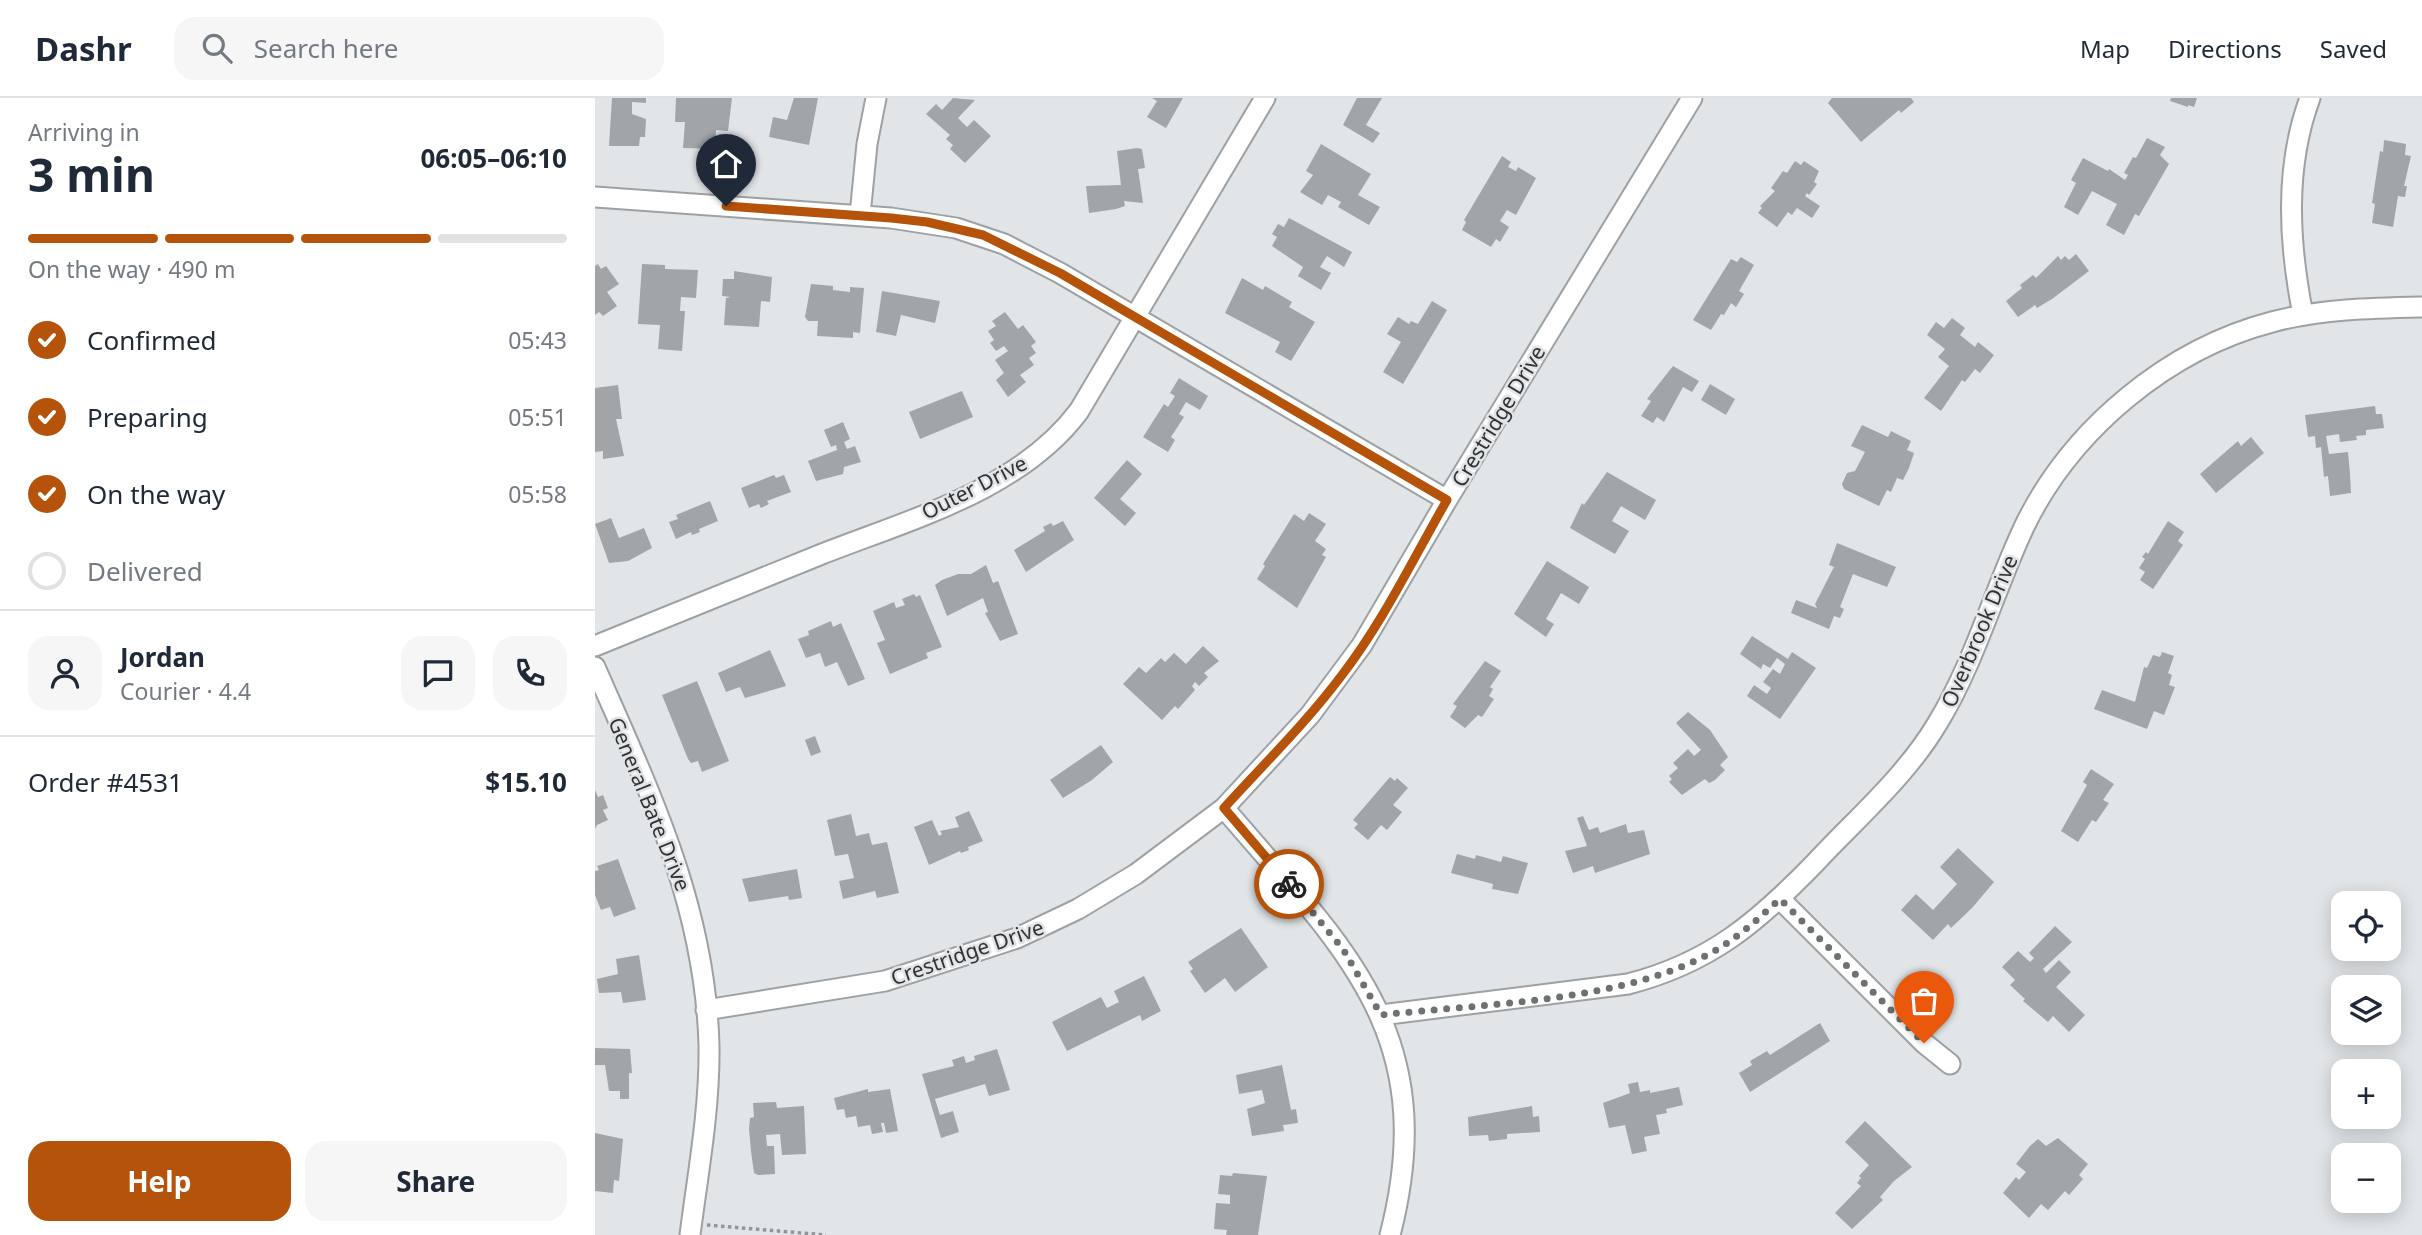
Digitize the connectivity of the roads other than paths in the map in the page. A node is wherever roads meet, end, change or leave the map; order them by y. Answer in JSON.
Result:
{"nodes":[{"id":1,"x":876,"y":98,"type":"edge"},
{"id":2,"x":1265,"y":98,"type":"edge"},
{"id":3,"x":1692,"y":98,"type":"edge"},
{"id":4,"x":2310,"y":98,"type":"edge"},
{"id":5,"x":595,"y":197,"type":"edge"},
{"id":6,"x":860,"y":215,"type":"junction"},
{"id":7,"x":2422,"y":307,"type":"edge"},
{"id":8,"x":2303,"y":316,"type":"junction"},
{"id":9,"x":1135,"y":319,"type":"junction"},
{"id":10,"x":1447,"y":500,"type":"junction"},
{"id":11,"x":595,"y":646,"type":"edge"},
{"id":12,"x":595,"y":667,"type":"edge"},
{"id":13,"x":1224,"y":808,"type":"junction"},
{"id":14,"x":1780,"y":899,"type":"junction"},
{"id":15,"x":706,"y":1010,"type":"junction"},
{"id":16,"x":1381,"y":1015,"type":"junction"},
{"id":17,"x":1949,"y":1064,"type":"dead end"},
{"id":18,"x":691,"y":1229,"type":"edge"},
{"id":19,"x":1390,"y":1235,"type":"edge"}],
"edges":[{"from":1,"to":6,"type":"street"},
{"from":2,"to":9,"type":"street","name":"Outer Drive"},
{"from":3,"to":10,"type":"street","name":"Crestridge Drive"},
{"from":4,"to":8,"type":"street"},
{"from":5,"to":6,"type":"street"},
{"from":6,"to":9,"type":"street"},
{"from":7,"to":8,"type":"street","name":"Overbrook Drive"},
{"from":8,"to":14,"type":"street","name":"Overbrook Drive"},
{"from":9,"to":10,"type":"street"},
{"from":9,"to":11,"type":"street","name":"Outer Drive"},
{"from":10,"to":13,"type":"street","name":"Crestridge Drive"},
{"from":12,"to":15,"type":"street","name":"General Bate Drive"},
{"from":13,"to":15,"type":"street","name":"Crestridge Drive"},
{"from":13,"to":16,"type":"street"},
{"from":14,"to":16,"type":"street","name":"Overbrook Drive"},
{"from":14,"to":17,"type":"street"},
{"from":15,"to":18,"type":"street","name":"General Bate Drive"},
{"from":16,"to":19,"type":"street"}]}
